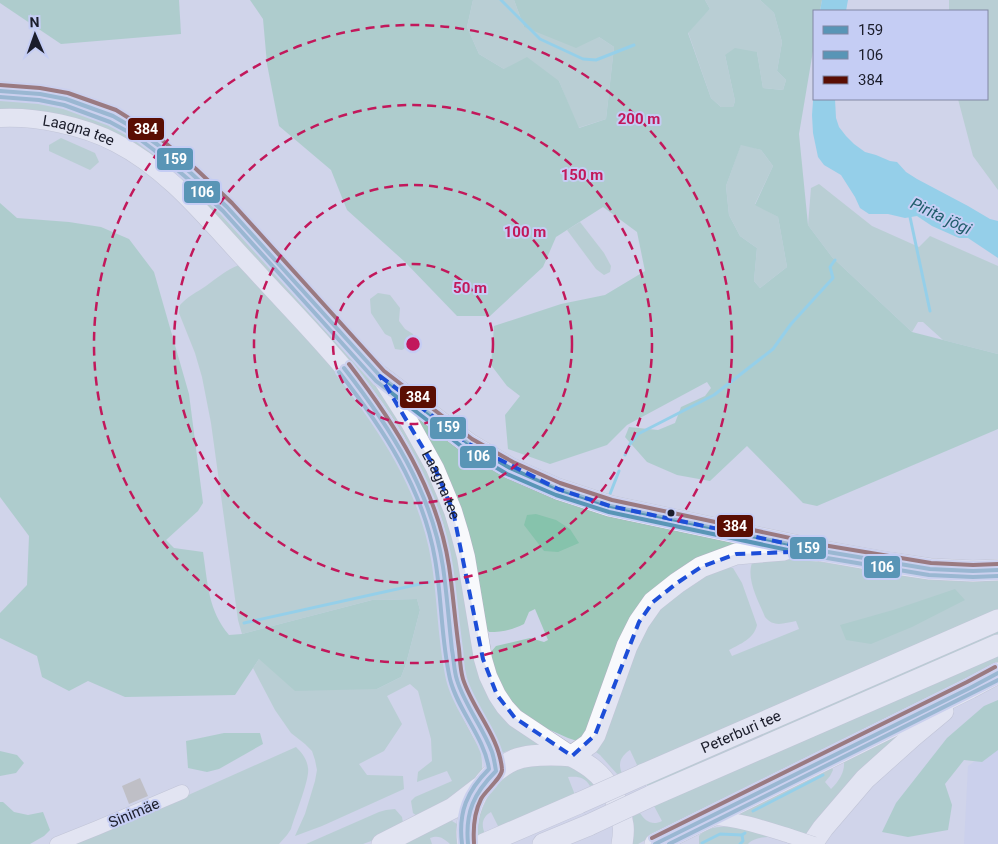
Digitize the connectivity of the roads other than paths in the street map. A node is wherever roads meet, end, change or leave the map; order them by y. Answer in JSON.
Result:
{"nodes":[{"id":1,"x":0,"y":91,"type":"edge"},
{"id":2,"x":0,"y":118,"type":"edge"},
{"id":3,"x":380,"y":376,"type":"junction"},
{"id":4,"x":822,"y":550,"type":"junction"},
{"id":5,"x":998,"y":570,"type":"edge"},
{"id":6,"x":998,"y":620,"type":"edge"},
{"id":7,"x":998,"y":645,"type":"edge"},
{"id":8,"x":998,"y":672,"type":"edge"},
{"id":9,"x":970,"y":688,"type":"junction"},
{"id":10,"x":572,"y":756,"type":"junction"},
{"id":11,"x":496,"y":771,"type":"junction"},
{"id":12,"x":481,"y":786,"type":"junction"},
{"id":13,"x":182,"y":792,"type":"dead end"},
{"id":14,"x":706,"y":818,"type":"junction"},
{"id":15,"x":493,"y":840,"type":"edge"},
{"id":16,"x":57,"y":844,"type":"edge"},
{"id":17,"x":382,"y":844,"type":"edge"},
{"id":18,"x":468,"y":844,"type":"edge"},
{"id":19,"x":543,"y":844,"type":"edge"},
{"id":20,"x":622,"y":844,"type":"edge"},
{"id":21,"x":655,"y":844,"type":"edge"},
{"id":22,"x":813,"y":844,"type":"edge"}],
"edges":[{"from":1,"to":3,"type":"main road","name":"Laagna tee"},
{"from":2,"to":11,"type":"main road","name":"Laagna tee"},
{"from":3,"to":4,"type":"highway"},
{"from":3,"to":10,"type":"main road","name":"Laagna tee"},
{"from":4,"to":5,"type":"highway"},
{"from":4,"to":10,"type":"highway"},
{"from":6,"to":15,"type":"highway","name":"Peterburi tee","bridge":true},
{"from":7,"to":19,"type":"highway","name":"Peterburi tee","bridge":true},
{"from":8,"to":9,"type":"highway"},
{"from":9,"to":14,"type":"highway"},
{"from":9,"to":22,"type":"highway"},
{"from":10,"to":11,"type":"highway"},
{"from":10,"to":20,"type":"highway"},
{"from":11,"to":12,"type":"highway"},
{"from":12,"to":17,"type":"highway"},
{"from":12,"to":18,"type":"highway"},
{"from":13,"to":16,"type":"street","name":"Sinimäe"},
{"from":14,"to":21,"type":"highway"},
{"from":14,"to":22,"type":"street","bridge":true}]}
